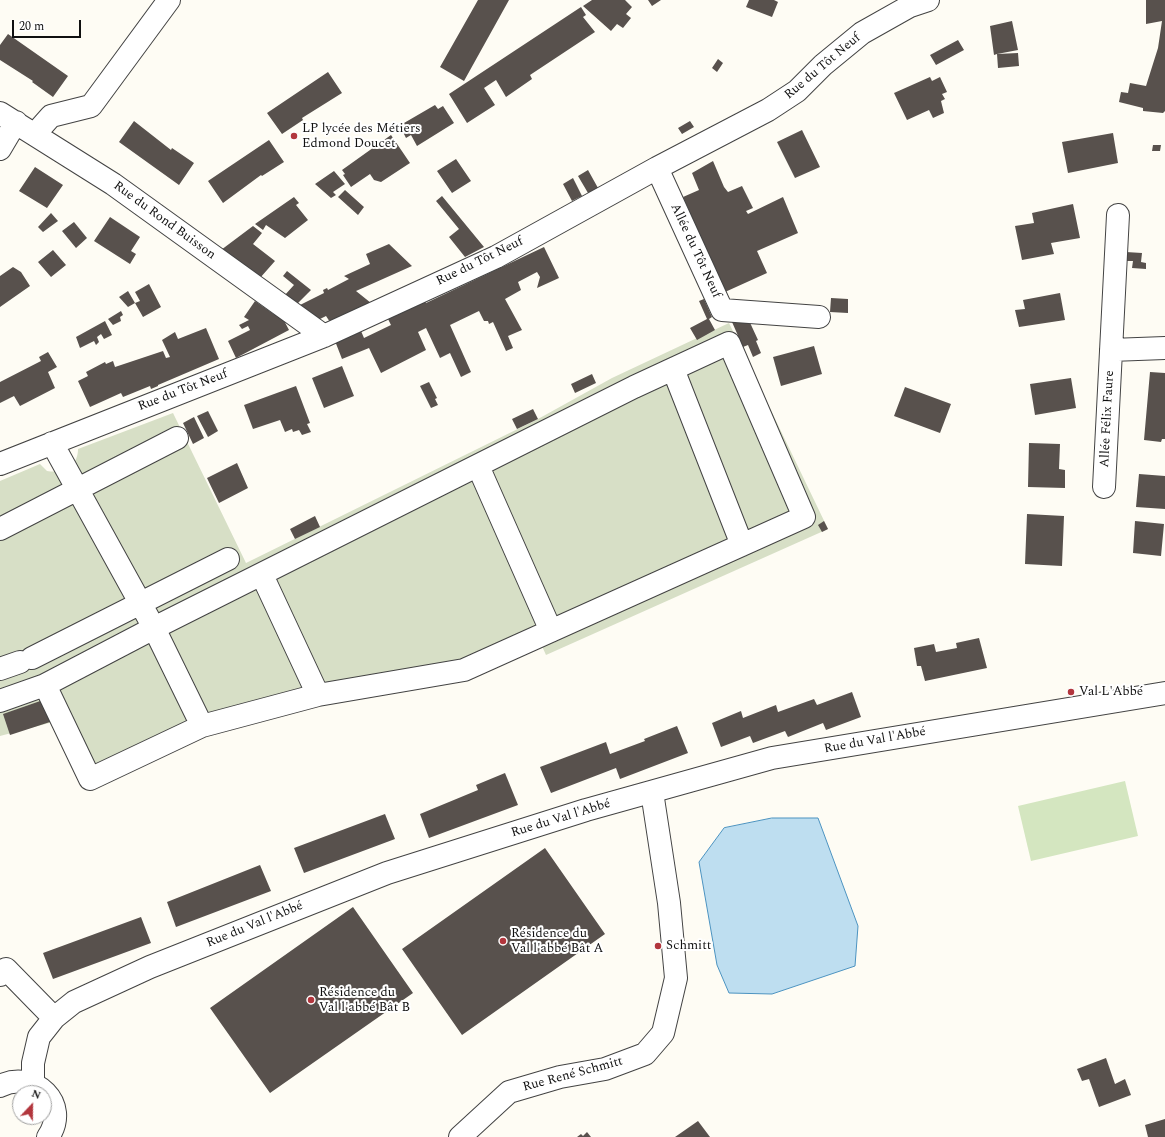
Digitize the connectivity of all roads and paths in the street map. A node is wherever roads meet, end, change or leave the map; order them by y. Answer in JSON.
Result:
{"nodes":[{"id":1,"x":169,"y":0,"type":"edge"},
{"id":2,"x":928,"y":0,"type":"edge"},
{"id":3,"x":8,"y":117,"type":"edge"},
{"id":4,"x":35,"y":134,"type":"junction"},
{"id":5,"x":0,"y":149,"type":"edge"},
{"id":6,"x":657,"y":168,"type":"junction"},
{"id":7,"x":1118,"y":215,"type":"dead end"},
{"id":8,"x":722,"y":310,"type":"junction"},
{"id":9,"x":819,"y":317,"type":"dead end"},
{"id":10,"x":324,"y":336,"type":"junction"},
{"id":11,"x":729,"y":344,"type":"junction"},
{"id":12,"x":1165,"y":348,"type":"edge"},
{"id":13,"x":1111,"y":350,"type":"junction"},
{"id":14,"x":673,"y":369,"type":"junction"},
{"id":15,"x":177,"y":438,"type":"dead end"},
{"id":16,"x":52,"y":443,"type":"junction"},
{"id":17,"x":0,"y":464,"type":"edge"},
{"id":18,"x":478,"y":466,"type":"junction"},
{"id":19,"x":1104,"y":487,"type":"dead end"},
{"id":20,"x":78,"y":489,"type":"junction"},
{"id":21,"x":0,"y":529,"type":"edge"},
{"id":22,"x":742,"y":545,"type":"junction"},
{"id":23,"x":228,"y":559,"type":"dead end"},
{"id":24,"x":262,"y":575,"type":"junction"},
{"id":25,"x":140,"y":603,"type":"junction"},
{"id":26,"x":154,"y":628,"type":"junction"},
{"id":27,"x":552,"y":631,"type":"junction"},
{"id":28,"x":17,"y":663,"type":"edge"},
{"id":29,"x":45,"y":685,"type":"junction"},
{"id":30,"x":1165,"y":693,"type":"edge"},
{"id":31,"x":318,"y":695,"type":"junction"},
{"id":32,"x":0,"y":700,"type":"edge"},
{"id":33,"x":202,"y":726,"type":"junction"},
{"id":34,"x":652,"y":792,"type":"junction"},
{"id":35,"x":0,"y":976,"type":"edge"},
{"id":36,"x":54,"y":1018,"type":"junction"},
{"id":37,"x":33,"y":1083,"type":"junction"},
{"id":38,"x":0,"y":1086,"type":"edge"},
{"id":39,"x":48,"y":1137,"type":"edge"},
{"id":40,"x":460,"y":1137,"type":"edge"}],
"edges":[{"from":1,"to":4,"type":"street"},
{"from":2,"to":6,"type":"street","name":"Rue du Tôt Neuf"},
{"from":3,"to":4,"type":"street","name":"Rue du Rond Buisson"},
{"from":3,"to":5,"type":"street"},
{"from":4,"to":10,"type":"street","name":"Rue du Rond Buisson"},
{"from":6,"to":8,"type":"street","name":"Allée du Tôt Neuf"},
{"from":6,"to":10,"type":"street","name":"Rue du Tôt Neuf"},
{"from":7,"to":13,"type":"street","name":"Allée Félix Faure"},
{"from":8,"to":9,"type":"street","name":"Allée du Tôt Neuf"},
{"from":8,"to":11,"type":"street"},
{"from":10,"to":16,"type":"street","name":"Rue du Tôt Neuf"},
{"from":11,"to":14,"type":"street"},
{"from":11,"to":22,"type":"street"},
{"from":12,"to":13,"type":"street"},
{"from":13,"to":19,"type":"street","name":"Allée Félix Faure"},
{"from":14,"to":18,"type":"street"},
{"from":14,"to":22,"type":"street"},
{"from":15,"to":20,"type":"street"},
{"from":16,"to":17,"type":"street","name":"Rue du Tôt Neuf"},
{"from":16,"to":20,"type":"street"},
{"from":18,"to":24,"type":"street"},
{"from":18,"to":27,"type":"street"},
{"from":20,"to":21,"type":"street"},
{"from":20,"to":25,"type":"street"},
{"from":22,"to":27,"type":"street"},
{"from":23,"to":25,"type":"street"},
{"from":24,"to":26,"type":"street"},
{"from":24,"to":31,"type":"street"},
{"from":25,"to":26,"type":"street"},
{"from":25,"to":28,"type":"street"},
{"from":26,"to":29,"type":"street"},
{"from":26,"to":33,"type":"street"},
{"from":27,"to":31,"type":"street"},
{"from":29,"to":32,"type":"street"},
{"from":29,"to":33,"type":"street"},
{"from":30,"to":34,"type":"street","name":"Rue du Val l'Abbé"},
{"from":31,"to":33,"type":"street"},
{"from":34,"to":36,"type":"street","name":"Rue du Val l'Abbé"},
{"from":34,"to":40,"type":"street","name":"Rue René Schmitt"},
{"from":35,"to":36,"type":"street"},
{"from":36,"to":37,"type":"street","name":"Rue du Val l'Abbé"},
{"from":37,"to":38,"type":"street"},
{"from":37,"to":39,"type":"street"}]}
